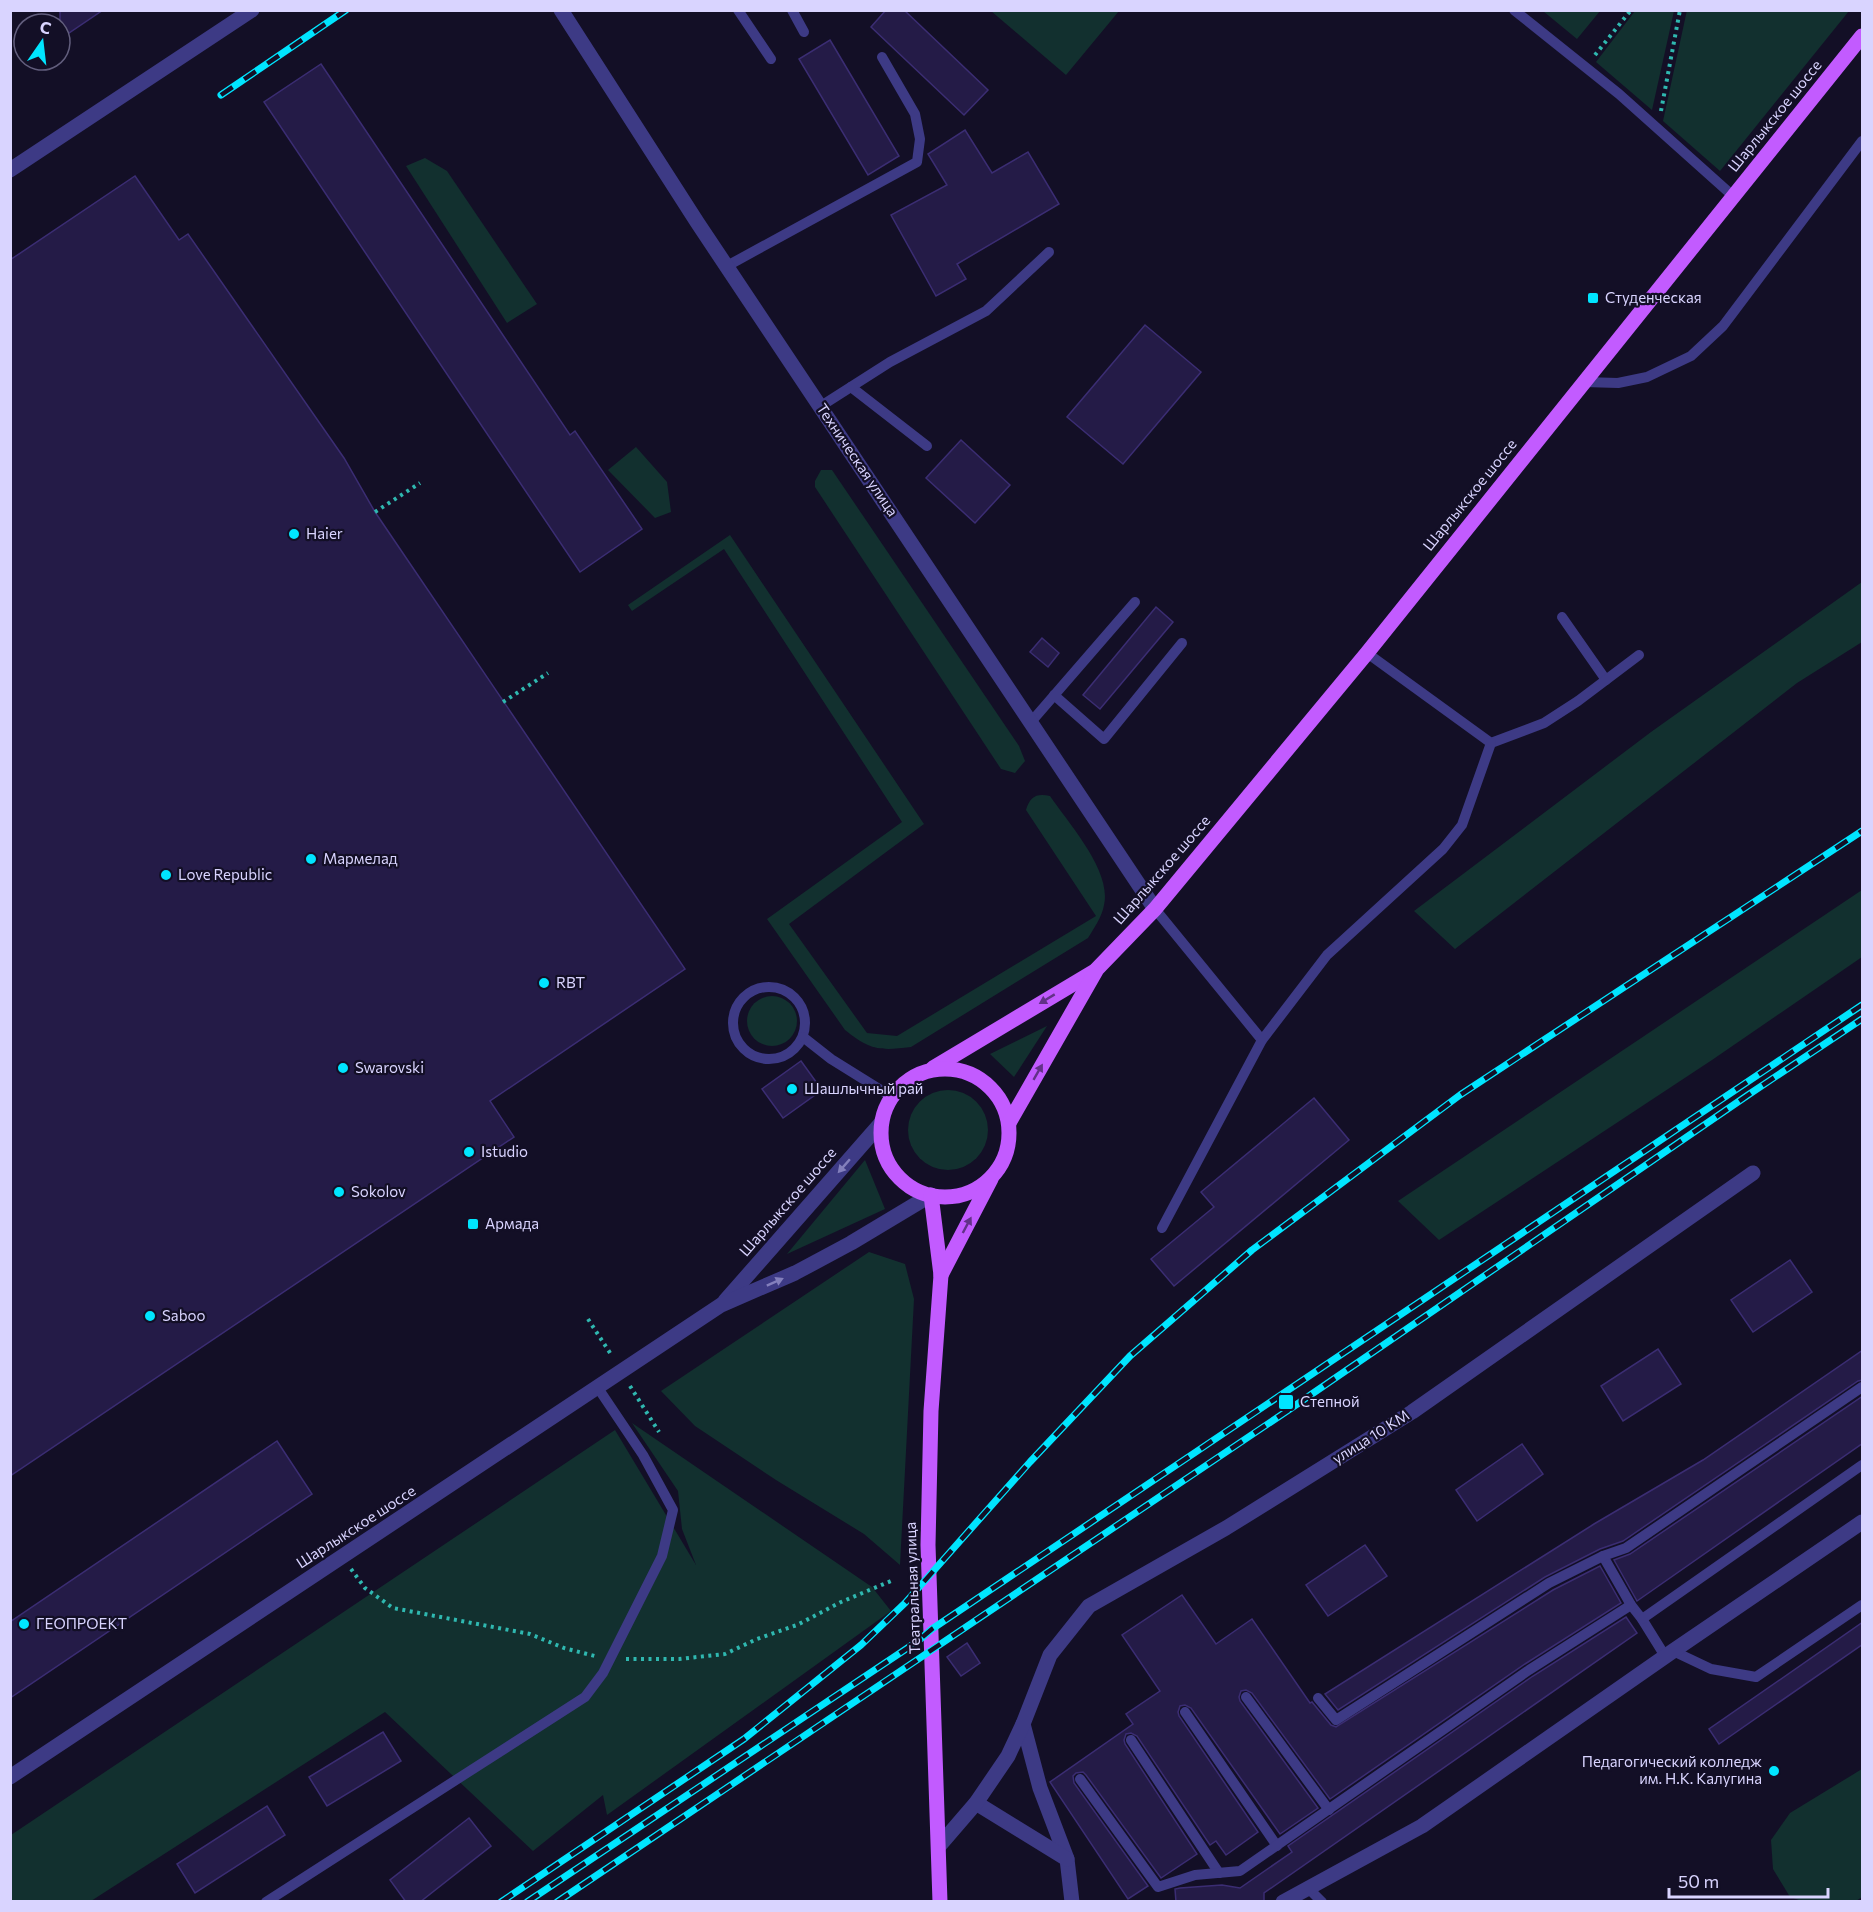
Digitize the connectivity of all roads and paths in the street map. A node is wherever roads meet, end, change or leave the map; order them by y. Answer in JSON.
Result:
{"nodes":[{"id":1,"x":252,"y":10,"type":"edge"},
{"id":2,"x":561,"y":10,"type":"edge"},
{"id":3,"x":738,"y":10,"type":"edge"},
{"id":4,"x":792,"y":10,"type":"edge"},
{"id":5,"x":1514,"y":10,"type":"edge"},
{"id":6,"x":1631,"y":10,"type":"edge"},
{"id":7,"x":1680,"y":10,"type":"edge"},
{"id":8,"x":804,"y":32,"type":"dead end"},
{"id":9,"x":1863,"y":36,"type":"edge"},
{"id":10,"x":882,"y":57,"type":"dead end"},
{"id":11,"x":771,"y":59,"type":"dead end"},
{"id":12,"x":1585,"y":68,"type":"junction"},
{"id":13,"x":1657,"y":129,"type":"junction"},
{"id":14,"x":1863,"y":141,"type":"edge"},
{"id":15,"x":10,"y":170,"type":"edge"},
{"id":16,"x":1733,"y":196,"type":"junction"},
{"id":17,"x":1049,"y":252,"type":"dead end"},
{"id":18,"x":727,"y":266,"type":"junction"},
{"id":19,"x":1584,"y":382,"type":"junction"},
{"id":20,"x":851,"y":387,"type":"junction"},
{"id":21,"x":821,"y":405,"type":"junction"},
{"id":22,"x":927,"y":446,"type":"dead end"},
{"id":23,"x":420,"y":483,"type":"dead end"},
{"id":24,"x":375,"y":512,"type":"dead end"},
{"id":25,"x":1135,"y":602,"type":"dead end"},
{"id":26,"x":1562,"y":617,"type":"dead end"},
{"id":27,"x":1182,"y":643,"type":"dead end"},
{"id":28,"x":1367,"y":653,"type":"junction"},
{"id":29,"x":1640,"y":655,"type":"dead end"},
{"id":30,"x":548,"y":674,"type":"dead end"},
{"id":31,"x":1606,"y":680,"type":"junction"},
{"id":32,"x":1054,"y":695,"type":"junction"},
{"id":33,"x":503,"y":702,"type":"dead end"},
{"id":34,"x":1031,"y":722,"type":"junction"},
{"id":35,"x":1491,"y":743,"type":"junction"},
{"id":36,"x":1155,"y":909,"type":"junction"},
{"id":37,"x":1097,"y":969,"type":"junction"},
{"id":38,"x":803,"y":1037,"type":"junction"},
{"id":39,"x":1262,"y":1040,"type":"junction"},
{"id":40,"x":928,"y":1071,"type":"junction"},
{"id":41,"x":892,"y":1097,"type":"junction"},
{"id":42,"x":882,"y":1122,"type":"junction"},
{"id":43,"x":1008,"y":1123,"type":"junction"},
{"id":44,"x":1753,"y":1173,"type":"dead end"},
{"id":45,"x":993,"y":1176,"type":"junction"},
{"id":46,"x":931,"y":1195,"type":"junction"},
{"id":47,"x":1162,"y":1228,"type":"dead end"},
{"id":48,"x":941,"y":1275,"type":"junction"},
{"id":49,"x":721,"y":1305,"type":"junction"},
{"id":50,"x":1863,"y":1387,"type":"edge"},
{"id":51,"x":598,"y":1388,"type":"junction"},
{"id":52,"x":639,"y":1401,"type":"dead end"},
{"id":53,"x":659,"y":1432,"type":"dead end"},
{"id":54,"x":1863,"y":1465,"type":"edge"},
{"id":55,"x":1863,"y":1522,"type":"edge"},
{"id":56,"x":1603,"y":1556,"type":"junction"},
{"id":57,"x":1631,"y":1605,"type":"junction"},
{"id":58,"x":1863,"y":1605,"type":"edge"},
{"id":59,"x":1642,"y":1619,"type":"junction"},
{"id":60,"x":1669,"y":1653,"type":"junction"},
{"id":61,"x":1246,"y":1697,"type":"dead end"},
{"id":62,"x":1318,"y":1698,"type":"dead end"},
{"id":63,"x":1185,"y":1712,"type":"dead end"},
{"id":64,"x":1023,"y":1724,"type":"junction"},
{"id":65,"x":1131,"y":1740,"type":"dead end"},
{"id":66,"x":10,"y":1777,"type":"edge"},
{"id":67,"x":1080,"y":1779,"type":"dead end"},
{"id":68,"x":976,"y":1803,"type":"junction"},
{"id":69,"x":1329,"y":1810,"type":"junction"},
{"id":70,"x":939,"y":1846,"type":"junction"},
{"id":71,"x":1277,"y":1846,"type":"junction"},
{"id":72,"x":1067,"y":1859,"type":"junction"},
{"id":73,"x":1219,"y":1873,"type":"junction"},
{"id":74,"x":1309,"y":1889,"type":"junction"},
{"id":75,"x":266,"y":1902,"type":"edge"},
{"id":76,"x":940,"y":1902,"type":"edge"},
{"id":77,"x":1072,"y":1902,"type":"edge"},
{"id":78,"x":1283,"y":1902,"type":"edge"},
{"id":79,"x":1322,"y":1902,"type":"edge"}],
"edges":[{"from":1,"to":15,"type":"street"},
{"from":2,"to":18,"type":"street","name":"Техническая улица"},
{"from":3,"to":11,"type":"lane"},
{"from":4,"to":8,"type":"lane"},
{"from":5,"to":12,"type":"lane"},
{"from":6,"to":12,"type":"path"},
{"from":7,"to":13,"type":"path"},
{"from":9,"to":16,"type":"main road","name":"Шарлыкское шоссе"},
{"from":10,"to":18,"type":"lane"},
{"from":12,"to":13,"type":"lane"},
{"from":13,"to":16,"type":"lane"},
{"from":14,"to":19,"type":"lane"},
{"from":16,"to":19,"type":"main road","name":"Шарлыкское шоссе"},
{"from":17,"to":20,"type":"lane"},
{"from":18,"to":21,"type":"street","name":"Техническая улица"},
{"from":19,"to":28,"type":"main road","name":"Шарлыкское шоссе"},
{"from":20,"to":21,"type":"lane"},
{"from":20,"to":22,"type":"lane"},
{"from":21,"to":34,"type":"street","name":"Техническая улица"},
{"from":23,"to":24,"type":"path"},
{"from":25,"to":32,"type":"lane"},
{"from":26,"to":31,"type":"lane"},
{"from":27,"to":32,"type":"lane"},
{"from":28,"to":35,"type":"lane"},
{"from":28,"to":36,"type":"main road","name":"Шарлыкское шоссе"},
{"from":29,"to":31,"type":"lane"},
{"from":30,"to":33,"type":"path"},
{"from":31,"to":35,"type":"lane"},
{"from":32,"to":34,"type":"lane"},
{"from":34,"to":36,"type":"street","name":"Техническая улица"},
{"from":35,"to":39,"type":"lane"},
{"from":36,"to":37,"type":"main road","name":"Шарлыкское шоссе"},
{"from":36,"to":39,"type":"lane"},
{"from":37,"to":40,"type":"main road","name":"Шарлыкское шоссе","one_way":true},
{"from":43,"to":37,"type":"main road","name":"Шарлыкское шоссе","one_way":true},
{"from":38,"to":38,"type":"lane"},
{"from":38,"to":41,"type":"lane"},
{"from":39,"to":47,"type":"lane"},
{"from":40,"to":41,"type":"main road"},
{"from":40,"to":43,"type":"main road"},
{"from":41,"to":42,"type":"main road"},
{"from":42,"to":46,"type":"main road"},
{"from":42,"to":49,"type":"street","name":"Шарлыкское шоссе","one_way":true},
{"from":43,"to":45,"type":"main road"},
{"from":44,"to":64,"type":"street","name":"улица 10 КМ"},
{"from":45,"to":46,"type":"main road"},
{"from":48,"to":45,"type":"main road","name":"Театральная улица","one_way":true},
{"from":46,"to":48,"type":"main road","name":"Театральная улица"},
{"from":49,"to":46,"type":"street","name":"Шарлыкское шоссе","one_way":true},
{"from":48,"to":70,"type":"main road","name":"Театральная улица"},
{"from":49,"to":51,"type":"street","name":"Шарлыкское шоссе"},
{"from":50,"to":56,"type":"lane"},
{"from":51,"to":66,"type":"street","name":"Шарлыкское шоссе"},
{"from":51,"to":75,"type":"lane"},
{"from":52,"to":53,"type":"path"},
{"from":54,"to":59,"type":"lane"},
{"from":55,"to":60,"type":"street"},
{"from":56,"to":57,"type":"lane"},
{"from":56,"to":62,"type":"lane"},
{"from":57,"to":59,"type":"lane"},
{"from":57,"to":69,"type":"lane"},
{"from":58,"to":60,"type":"lane"},
{"from":59,"to":60,"type":"lane"},
{"from":60,"to":74,"type":"street"},
{"from":61,"to":69,"type":"lane"},
{"from":63,"to":71,"type":"lane"},
{"from":64,"to":68,"type":"street","name":"улица 10 КМ"},
{"from":64,"to":72,"type":"street"},
{"from":65,"to":73,"type":"lane"},
{"from":67,"to":73,"type":"lane"},
{"from":68,"to":70,"type":"street","name":"улица 10 КМ"},
{"from":68,"to":72,"type":"street"},
{"from":69,"to":71,"type":"lane"},
{"from":70,"to":76,"type":"main road","name":"Театральная улица"},
{"from":71,"to":73,"type":"lane"},
{"from":72,"to":77,"type":"street"},
{"from":74,"to":78,"type":"street"},
{"from":74,"to":79,"type":"lane"}]}
